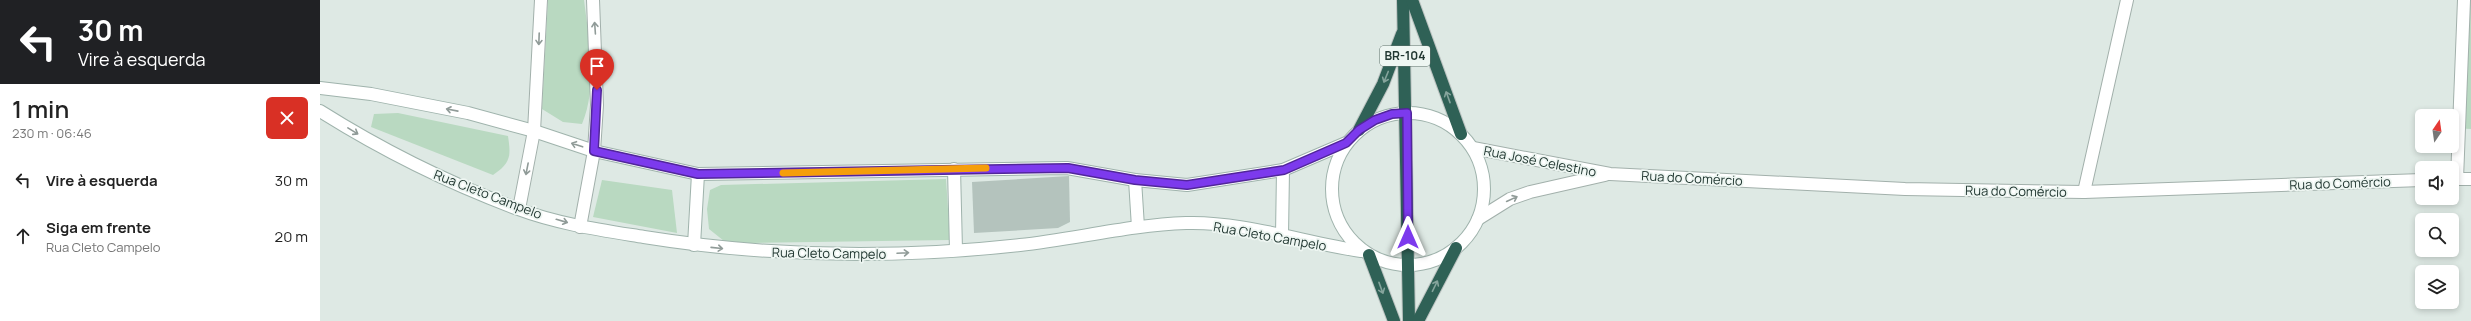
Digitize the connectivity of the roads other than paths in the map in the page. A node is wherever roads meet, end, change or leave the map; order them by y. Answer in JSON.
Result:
{"nodes":[{"id":1,"x":541,"y":0,"type":"edge"},
{"id":2,"x":593,"y":0,"type":"edge"},
{"id":3,"x":1403,"y":0,"type":"edge"},
{"id":4,"x":1412,"y":0,"type":"edge"},
{"id":5,"x":2127,"y":0,"type":"edge"},
{"id":6,"x":2464,"y":0,"type":"edge"},
{"id":7,"x":1404,"y":27,"type":"junction"},
{"id":8,"x":320,"y":88,"type":"edge"},
{"id":9,"x":320,"y":111,"type":"edge"},
{"id":10,"x":1407,"y":113,"type":"junction"},
{"id":11,"x":1359,"y":130,"type":"junction"},
{"id":12,"x":534,"y":131,"type":"junction"},
{"id":13,"x":1461,"y":134,"type":"junction"},
{"id":14,"x":1346,"y":143,"type":"junction"},
{"id":15,"x":1473,"y":148,"type":"junction"},
{"id":16,"x":594,"y":151,"type":"junction"},
{"id":17,"x":2456,"y":161,"type":"edge"},
{"id":18,"x":954,"y":169,"type":"junction"},
{"id":19,"x":1284,"y":170,"type":"junction"},
{"id":20,"x":698,"y":174,"type":"junction"},
{"id":21,"x":1610,"y":174,"type":"junction"},
{"id":22,"x":2459,"y":179,"type":"edge"},
{"id":23,"x":2471,"y":179,"type":"edge"},
{"id":24,"x":1135,"y":180,"type":"junction"},
{"id":25,"x":2415,"y":180,"type":"edge"},
{"id":26,"x":2084,"y":192,"type":"junction"},
{"id":27,"x":519,"y":210,"type":"junction"},
{"id":28,"x":1478,"y":219,"type":"junction"},
{"id":29,"x":580,"y":227,"type":"junction"},
{"id":30,"x":1138,"y":227,"type":"junction"},
{"id":31,"x":1282,"y":235,"type":"junction"},
{"id":32,"x":694,"y":245,"type":"junction"},
{"id":33,"x":1456,"y":248,"type":"junction"},
{"id":34,"x":956,"y":250,"type":"junction"},
{"id":35,"x":1365,"y":253,"type":"junction"},
{"id":36,"x":1408,"y":265,"type":"junction"},
{"id":37,"x":1394,"y":321,"type":"edge"},
{"id":38,"x":1409,"y":321,"type":"edge"},
{"id":39,"x":1418,"y":321,"type":"edge"}],
"edges":[{"from":1,"to":12,"type":"street","one_way":true},
{"from":16,"to":2,"type":"street","one_way":true},
{"from":3,"to":7,"type":"highway","number":"BR-104"},
{"from":13,"to":4,"type":"highway","one_way":true},
{"from":5,"to":26,"type":"street"},
{"from":6,"to":17,"type":"street"},
{"from":7,"to":10,"type":"highway","number":"BR-104"},
{"from":7,"to":11,"type":"highway","one_way":true},
{"from":12,"to":8,"type":"street","one_way":true},
{"from":9,"to":27,"type":"street","name":"Rua Cleto Campelo","one_way":true},
{"from":10,"to":11,"type":"street"},
{"from":10,"to":13,"type":"street"},
{"from":10,"to":36,"type":"highway","number":"BR-104"},
{"from":11,"to":14,"type":"street"},
{"from":16,"to":12,"type":"street","one_way":true},
{"from":12,"to":27,"type":"street","one_way":true},
{"from":13,"to":15,"type":"street"},
{"from":14,"to":19,"type":"street"},
{"from":14,"to":35,"type":"street"},
{"from":15,"to":21,"type":"street","name":"Rua José Celestino"},
{"from":15,"to":28,"type":"street"},
{"from":16,"to":20,"type":"street"},
{"from":16,"to":29,"type":"street"},
{"from":18,"to":20,"type":"street"},
{"from":18,"to":24,"type":"street"},
{"from":18,"to":34,"type":"street"},
{"from":19,"to":24,"type":"street"},
{"from":19,"to":31,"type":"street"},
{"from":20,"to":32,"type":"street"},
{"from":21,"to":26,"type":"street","name":"Rua do Comércio"},
{"from":28,"to":21,"type":"street","name":"Rua José Celestino","one_way":true},
{"from":22,"to":23,"type":"street"},
{"from":24,"to":30,"type":"street"},
{"from":25,"to":26,"type":"street","name":"Rua do Comércio"},
{"from":27,"to":29,"type":"street","name":"Rua Cleto Campelo","one_way":true},
{"from":28,"to":33,"type":"street"},
{"from":29,"to":32,"type":"street","name":"Rua Cleto Campelo"},
{"from":30,"to":31,"type":"street","name":"Rua Cleto Campelo"},
{"from":30,"to":34,"type":"street","name":"Rua Cleto Campelo"},
{"from":31,"to":35,"type":"street","name":"Rua Cleto Campelo"},
{"from":32,"to":34,"type":"street","name":"Rua Cleto Campelo","one_way":true},
{"from":33,"to":36,"type":"street"},
{"from":39,"to":33,"type":"highway","one_way":true},
{"from":35,"to":36,"type":"street"},
{"from":35,"to":37,"type":"highway","one_way":true},
{"from":36,"to":38,"type":"highway","number":"BR-104"}]}
